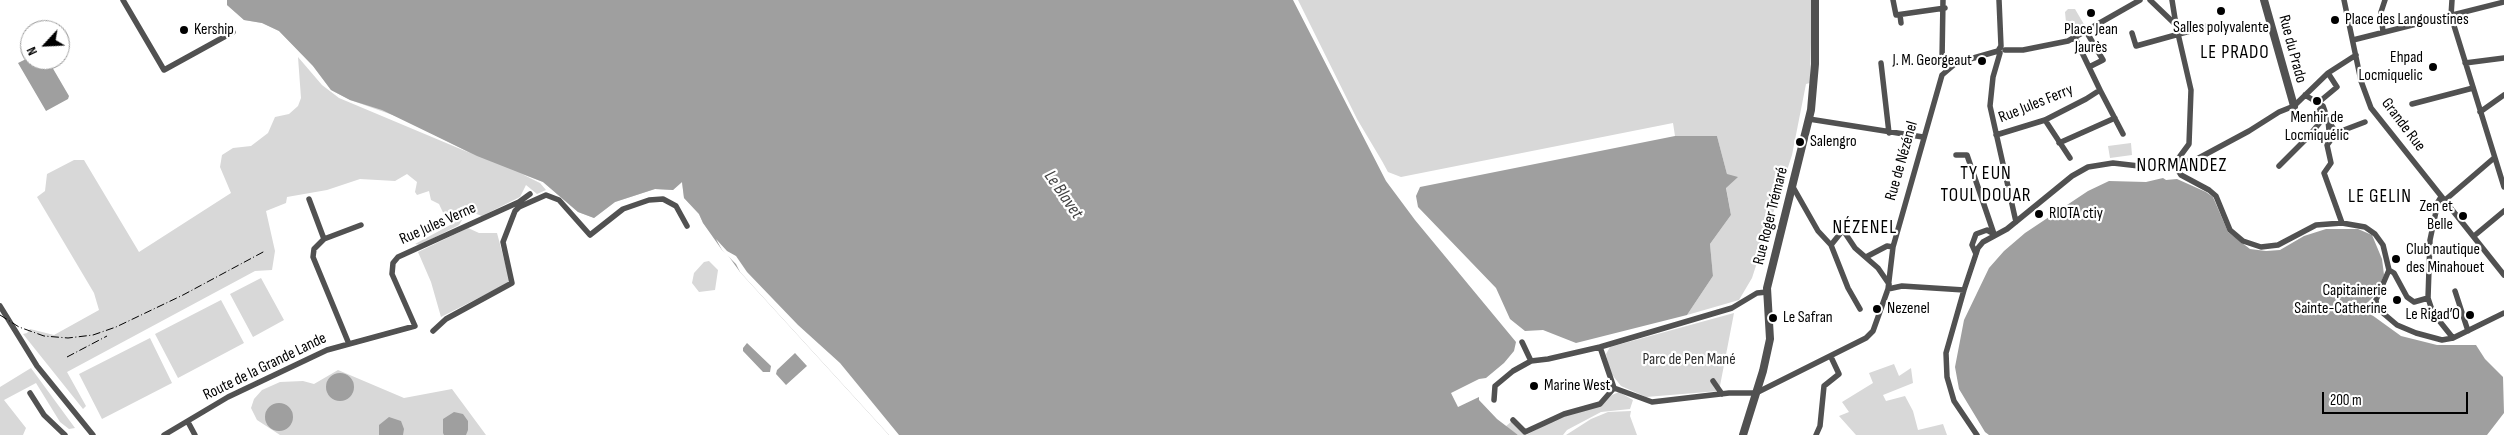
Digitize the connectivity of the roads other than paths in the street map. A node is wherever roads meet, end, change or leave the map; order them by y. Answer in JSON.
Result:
{"nodes":[{"id":1,"x":123,"y":0,"type":"edge"},
{"id":2,"x":1815,"y":0,"type":"edge"},
{"id":3,"x":1893,"y":0,"type":"edge"},
{"id":4,"x":1943,"y":0,"type":"edge"},
{"id":5,"x":1999,"y":0,"type":"edge"},
{"id":6,"x":2140,"y":0,"type":"edge"},
{"id":7,"x":2150,"y":0,"type":"edge"},
{"id":8,"x":2172,"y":0,"type":"edge"},
{"id":9,"x":2264,"y":0,"type":"edge"},
{"id":10,"x":2385,"y":0,"type":"edge"},
{"id":11,"x":2452,"y":0,"type":"edge"},
{"id":12,"x":2504,"y":2,"type":"edge"},
{"id":13,"x":2344,"y":3,"type":"edge"},
{"id":14,"x":1945,"y":8,"type":"junction"},
{"id":15,"x":1900,"y":14,"type":"junction"},
{"id":16,"x":2452,"y":16,"type":"junction"},
{"id":17,"x":1901,"y":23,"type":"dead end"},
{"id":18,"x":2176,"y":24,"type":"junction"},
{"id":19,"x":2208,"y":26,"type":"dead end"},
{"id":20,"x":233,"y":32,"type":"dead end"},
{"id":21,"x":2086,"y":32,"type":"junction"},
{"id":22,"x":2383,"y":32,"type":"junction"},
{"id":23,"x":2132,"y":33,"type":"dead end"},
{"id":24,"x":2178,"y":35,"type":"junction"},
{"id":25,"x":2075,"y":38,"type":"junction"},
{"id":26,"x":2353,"y":40,"type":"junction"},
{"id":27,"x":2001,"y":50,"type":"junction"},
{"id":28,"x":2356,"y":55,"type":"junction"},
{"id":29,"x":2504,"y":58,"type":"edge"},
{"id":30,"x":1881,"y":63,"type":"dead end"},
{"id":31,"x":2465,"y":63,"type":"junction"},
{"id":32,"x":2089,"y":67,"type":"junction"},
{"id":33,"x":1946,"y":70,"type":"junction"},
{"id":34,"x":2328,"y":74,"type":"junction"},
{"id":35,"x":2473,"y":88,"type":"junction"},
{"id":36,"x":2100,"y":90,"type":"junction"},
{"id":37,"x":2305,"y":95,"type":"junction"},
{"id":38,"x":2504,"y":95,"type":"edge"},
{"id":39,"x":2321,"y":104,"type":"junction"},
{"id":40,"x":2412,"y":104,"type":"dead end"},
{"id":41,"x":2294,"y":106,"type":"junction"},
{"id":42,"x":2480,"y":112,"type":"junction"},
{"id":43,"x":2115,"y":118,"type":"junction"},
{"id":44,"x":2327,"y":118,"type":"junction"},
{"id":45,"x":1809,"y":119,"type":"junction"},
{"id":46,"x":2045,"y":120,"type":"junction"},
{"id":47,"x":2365,"y":122,"type":"dead end"},
{"id":48,"x":1889,"y":133,"type":"junction"},
{"id":49,"x":2123,"y":134,"type":"dead end"},
{"id":50,"x":1996,"y":135,"type":"junction"},
{"id":51,"x":1923,"y":138,"type":"junction"},
{"id":52,"x":2058,"y":143,"type":"junction"},
{"id":53,"x":1956,"y":155,"type":"dead end"},
{"id":54,"x":2070,"y":158,"type":"dead end"},
{"id":55,"x":2494,"y":158,"type":"junction"},
{"id":56,"x":2175,"y":162,"type":"junction"},
{"id":57,"x":2279,"y":166,"type":"dead end"},
{"id":58,"x":1793,"y":187,"type":"junction"},
{"id":59,"x":2504,"y":188,"type":"edge"},
{"id":60,"x":530,"y":194,"type":"dead end"},
{"id":61,"x":309,"y":199,"type":"dead end"},
{"id":62,"x":2443,"y":199,"type":"junction"},
{"id":63,"x":2504,"y":211,"type":"edge"},
{"id":64,"x":2016,"y":222,"type":"junction"},
{"id":65,"x":2342,"y":223,"type":"junction"},
{"id":66,"x":361,"y":225,"type":"dead end"},
{"id":67,"x":687,"y":226,"type":"dead end"},
{"id":68,"x":1994,"y":234,"type":"junction"},
{"id":69,"x":2474,"y":236,"type":"junction"},
{"id":70,"x":324,"y":239,"type":"junction"},
{"id":71,"x":1831,"y":245,"type":"junction"},
{"id":72,"x":1893,"y":247,"type":"junction"},
{"id":73,"x":1976,"y":255,"type":"junction"},
{"id":74,"x":1866,"y":257,"type":"junction"},
{"id":75,"x":2390,"y":270,"type":"junction"},
{"id":76,"x":2504,"y":275,"type":"edge"},
{"id":77,"x":1889,"y":286,"type":"junction"},
{"id":78,"x":1964,"y":290,"type":"junction"},
{"id":79,"x":2455,"y":290,"type":"dead end"},
{"id":80,"x":1767,"y":292,"type":"junction"},
{"id":81,"x":2428,"y":298,"type":"junction"},
{"id":82,"x":0,"y":306,"type":"edge"},
{"id":83,"x":1860,"y":309,"type":"dead end"},
{"id":84,"x":2504,"y":313,"type":"edge"},
{"id":85,"x":414,"y":326,"type":"joint"},
{"id":86,"x":433,"y":331,"type":"dead end"},
{"id":87,"x":2468,"y":331,"type":"junction"},
{"id":88,"x":2453,"y":338,"type":"junction"},
{"id":89,"x":1522,"y":342,"type":"dead end"},
{"id":90,"x":349,"y":344,"type":"junction"},
{"id":91,"x":1600,"y":347,"type":"junction"},
{"id":92,"x":1831,"y":357,"type":"junction"},
{"id":93,"x":1531,"y":361,"type":"junction"},
{"id":94,"x":1713,"y":381,"type":"dead end"},
{"id":95,"x":1614,"y":388,"type":"junction"},
{"id":96,"x":30,"y":393,"type":"dead end"},
{"id":97,"x":1756,"y":393,"type":"junction"},
{"id":98,"x":1722,"y":394,"type":"junction"},
{"id":99,"x":1494,"y":400,"type":"dead end"},
{"id":100,"x":1513,"y":420,"type":"dead end"},
{"id":101,"x":188,"y":422,"type":"junction"},
{"id":102,"x":65,"y":435,"type":"edge"},
{"id":103,"x":93,"y":435,"type":"edge"},
{"id":104,"x":164,"y":435,"type":"edge"},
{"id":105,"x":195,"y":435,"type":"edge"},
{"id":106,"x":1743,"y":435,"type":"edge"},
{"id":107,"x":1816,"y":435,"type":"edge"},
{"id":108,"x":1978,"y":435,"type":"edge"}],
"edges":[{"from":1,"to":20,"type":"street"},
{"from":2,"to":45,"type":"street","name":"Rue Roger Trémaré"},
{"from":3,"to":15,"type":"street"},
{"from":4,"to":14,"type":"street"},
{"from":5,"to":27,"type":"street"},
{"from":6,"to":21,"type":"street"},
{"from":7,"to":18,"type":"street"},
{"from":8,"to":18,"type":"street"},
{"from":9,"to":41,"type":"street","name":"Rue du Prado"},
{"from":10,"to":22,"type":"street"},
{"from":11,"to":16,"type":"street"},
{"from":12,"to":16,"type":"street"},
{"from":13,"to":26,"type":"street","name":"Grande Rue"},
{"from":14,"to":15,"type":"street"},
{"from":14,"to":33,"type":"street"},
{"from":15,"to":17,"type":"street"},
{"from":16,"to":22,"type":"street"},
{"from":16,"to":31,"type":"street"},
{"from":18,"to":24,"type":"street"},
{"from":19,"to":24,"type":"street"},
{"from":21,"to":25,"type":"street"},
{"from":21,"to":32,"type":"street"},
{"from":22,"to":26,"type":"street"},
{"from":23,"to":24,"type":"street"},
{"from":24,"to":56,"type":"street"},
{"from":25,"to":27,"type":"street"},
{"from":25,"to":32,"type":"street"},
{"from":26,"to":28,"type":"street","name":"Grande Rue"},
{"from":27,"to":33,"type":"street"},
{"from":27,"to":50,"type":"street"},
{"from":28,"to":34,"type":"street"},
{"from":28,"to":62,"type":"street","name":"Grande Rue"},
{"from":29,"to":31,"type":"street"},
{"from":30,"to":48,"type":"street"},
{"from":31,"to":35,"type":"street"},
{"from":32,"to":36,"type":"street"},
{"from":33,"to":51,"type":"street","name":"Rue de Nézénel"},
{"from":34,"to":37,"type":"street"},
{"from":34,"to":39,"type":"street"},
{"from":35,"to":40,"type":"street"},
{"from":35,"to":42,"type":"street"},
{"from":36,"to":43,"type":"street"},
{"from":36,"to":46,"type":"street","name":"Rue Jules Ferry"},
{"from":37,"to":39,"type":"street"},
{"from":37,"to":41,"type":"street"},
{"from":38,"to":42,"type":"street"},
{"from":39,"to":41,"type":"street"},
{"from":39,"to":44,"type":"street"},
{"from":41,"to":56,"type":"street"},
{"from":42,"to":55,"type":"street"},
{"from":43,"to":49,"type":"street"},
{"from":43,"to":52,"type":"street"},
{"from":44,"to":47,"type":"street"},
{"from":44,"to":57,"type":"street"},
{"from":44,"to":65,"type":"street"},
{"from":45,"to":48,"type":"street"},
{"from":45,"to":58,"type":"street","name":"Rue Roger Trémaré"},
{"from":46,"to":50,"type":"street","name":"Rue Jules Ferry"},
{"from":46,"to":52,"type":"street"},
{"from":48,"to":51,"type":"street"},
{"from":50,"to":64,"type":"street"},
{"from":51,"to":72,"type":"street","name":"Rue de Nézénel"},
{"from":52,"to":54,"type":"street"},
{"from":53,"to":68,"type":"street"},
{"from":55,"to":59,"type":"street"},
{"from":55,"to":62,"type":"street"},
{"from":56,"to":64,"type":"street"},
{"from":56,"to":65,"type":"street"},
{"from":58,"to":71,"type":"street"},
{"from":58,"to":80,"type":"street","name":"Rue Roger Trémaré"},
{"from":60,"to":85,"type":"street","name":"Rue Jules Verne"},
{"from":61,"to":70,"type":"street"},
{"from":62,"to":69,"type":"street","name":"Grande Rue"},
{"from":62,"to":81,"type":"street"},
{"from":63,"to":69,"type":"street"},
{"from":64,"to":68,"type":"street"},
{"from":65,"to":75,"type":"street"},
{"from":66,"to":70,"type":"street"},
{"from":67,"to":86,"type":"street"},
{"from":68,"to":73,"type":"street"},
{"from":68,"to":73,"type":"street"},
{"from":69,"to":76,"type":"street","name":"Grande Rue"},
{"from":70,"to":90,"type":"street"},
{"from":71,"to":74,"type":"street"},
{"from":71,"to":83,"type":"street"},
{"from":72,"to":74,"type":"street"},
{"from":72,"to":77,"type":"street","name":"Rue de Nézénel"},
{"from":73,"to":78,"type":"street"},
{"from":74,"to":77,"type":"street"},
{"from":75,"to":81,"type":"street"},
{"from":75,"to":88,"type":"street"},
{"from":77,"to":78,"type":"street"},
{"from":77,"to":92,"type":"street","name":"Rue de Nézénel"},
{"from":78,"to":108,"type":"street"},
{"from":79,"to":87,"type":"street"},
{"from":80,"to":91,"type":"street"},
{"from":80,"to":97,"type":"street","name":"Rue Roger Trémaré"},
{"from":81,"to":88,"type":"street"},
{"from":82,"to":103,"type":"street"},
{"from":84,"to":87,"type":"street"},
{"from":85,"to":90,"type":"street","name":"Route de la Grande Lande"},
{"from":87,"to":88,"type":"street"},
{"from":89,"to":93,"type":"street"},
{"from":90,"to":101,"type":"street","name":"Route de la Grande Lande"},
{"from":91,"to":93,"type":"street"},
{"from":91,"to":95,"type":"street"},
{"from":92,"to":97,"type":"street","name":"Rue de Nézénel"},
{"from":92,"to":107,"type":"street"},
{"from":93,"to":99,"type":"street"},
{"from":94,"to":98,"type":"street"},
{"from":95,"to":98,"type":"street"},
{"from":95,"to":100,"type":"street"},
{"from":96,"to":102,"type":"street"},
{"from":97,"to":98,"type":"street"},
{"from":97,"to":106,"type":"street","name":"Rue Roger Trémaré"},
{"from":101,"to":104,"type":"street","name":"Route de la Grande Lande"},
{"from":101,"to":105,"type":"street"}]}
